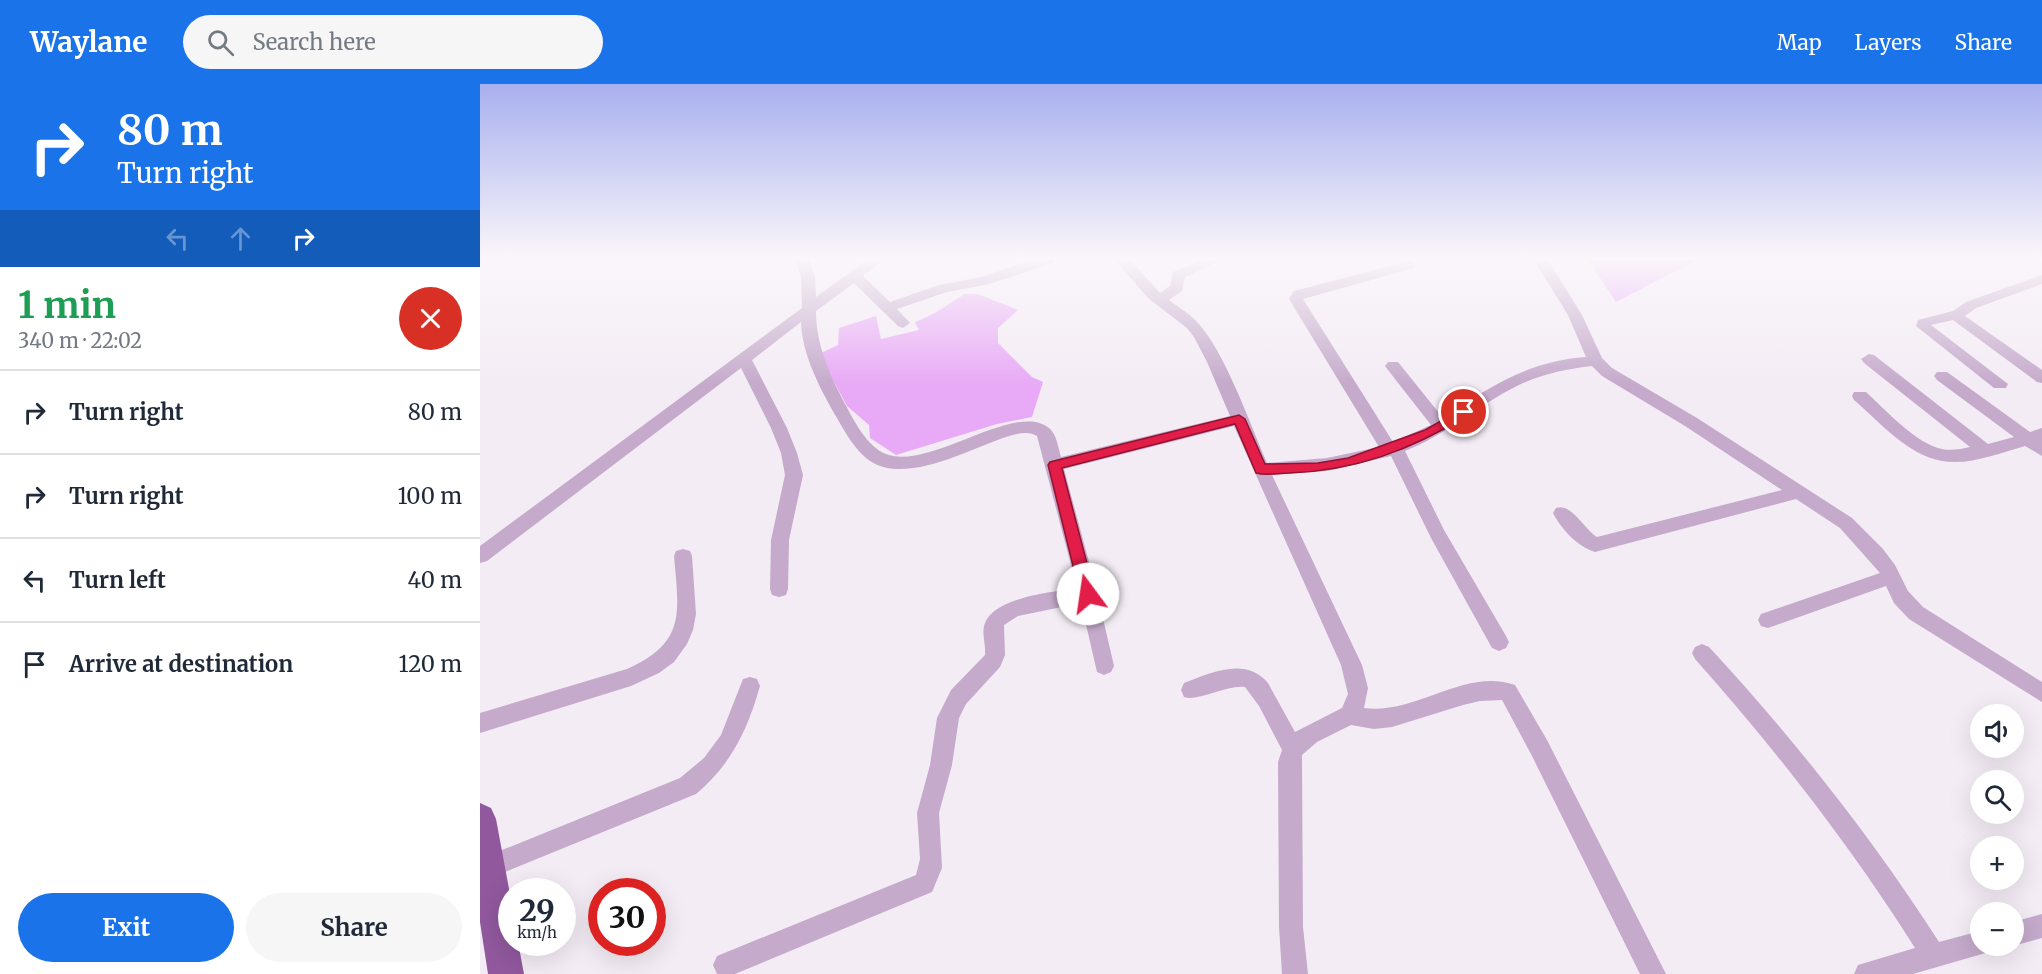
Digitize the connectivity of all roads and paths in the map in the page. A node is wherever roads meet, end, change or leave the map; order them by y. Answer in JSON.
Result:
{"nodes":[{"id":1,"x":811,"y":302,"type":"edge"},
{"id":2,"x":820,"y":302,"type":"edge"},
{"id":3,"x":881,"y":302,"type":"edge"},
{"id":4,"x":905,"y":302,"type":"edge"},
{"id":5,"x":1161,"y":302,"type":"edge"},
{"id":6,"x":1298,"y":302,"type":"edge"},
{"id":7,"x":1567,"y":302,"type":"edge"},
{"id":8,"x":1980,"y":302,"type":"edge"},
{"id":9,"x":811,"y":308,"type":"junction"},
{"id":10,"x":887,"y":308,"type":"junction"},
{"id":11,"x":1957,"y":315,"type":"junction"},
{"id":12,"x":903,"y":323,"type":"dead end"},
{"id":13,"x":744,"y":358,"type":"junction"},
{"id":14,"x":1594,"y":359,"type":"junction"},
{"id":15,"x":1869,"y":359,"type":"dead end"},
{"id":16,"x":1393,"y":366,"type":"dead end"},
{"id":17,"x":1942,"y":376,"type":"dead end"},
{"id":18,"x":2042,"y":378,"type":"edge"},
{"id":19,"x":2000,"y":384,"type":"dead end"},
{"id":20,"x":1860,"y":396,"type":"dead end"},
{"id":21,"x":1239,"y":419,"type":"junction"},
{"id":22,"x":1441,"y":426,"type":"junction"},
{"id":23,"x":2038,"y":441,"type":"edge"},
{"id":24,"x":1392,"y":448,"type":"junction"},
{"id":25,"x":1985,"y":450,"type":"junction"},
{"id":26,"x":1054,"y":465,"type":"junction"},
{"id":27,"x":1261,"y":469,"type":"junction"},
{"id":28,"x":1799,"y":492,"type":"junction"},
{"id":29,"x":1562,"y":513,"type":"dead end"},
{"id":30,"x":480,"y":556,"type":"edge"},
{"id":31,"x":683,"y":556,"type":"dead end"},
{"id":32,"x":1891,"y":578,"type":"junction"},
{"id":33,"x":779,"y":589,"type":"dead end"},
{"id":34,"x":1088,"y":594,"type":"junction"},
{"id":35,"x":1768,"y":620,"type":"dead end"},
{"id":36,"x":1499,"y":642,"type":"dead end"},
{"id":37,"x":1702,"y":653,"type":"dead end"},
{"id":38,"x":1104,"y":666,"type":"dead end"},
{"id":39,"x":750,"y":686,"type":"dead end"},
{"id":40,"x":1191,"y":690,"type":"dead end"},
{"id":41,"x":2042,"y":693,"type":"edge"},
{"id":42,"x":1349,"y":715,"type":"junction"},
{"id":43,"x":480,"y":723,"type":"edge"},
{"id":44,"x":1293,"y":749,"type":"junction"},
{"id":45,"x":480,"y":819,"type":"edge"},
{"id":46,"x":487,"y":886,"type":"edge"},
{"id":47,"x":2042,"y":927,"type":"edge"},
{"id":48,"x":2024,"y":931,"type":"edge"},
{"id":49,"x":1970,"y":947,"type":"edge"},
{"id":50,"x":1934,"y":956,"type":"junction"},
{"id":51,"x":726,"y":965,"type":"dead end"},
{"id":52,"x":1880,"y":972,"type":"edge"},
{"id":53,"x":506,"y":974,"type":"edge"},
{"id":54,"x":1295,"y":974,"type":"edge"},
{"id":55,"x":1653,"y":974,"type":"edge"}],
"edges":[{"from":1,"to":9,"type":"street"},
{"from":2,"to":9,"type":"street"},
{"from":3,"to":10,"type":"street"},
{"from":4,"to":10,"type":"street"},
{"from":5,"to":21,"type":"street"},
{"from":6,"to":24,"type":"street"},
{"from":7,"to":14,"type":"street"},
{"from":8,"to":11,"type":"street"},
{"from":9,"to":13,"type":"street"},
{"from":9,"to":26,"type":"street"},
{"from":10,"to":12,"type":"street"},
{"from":11,"to":18,"type":"street"},
{"from":11,"to":19,"type":"street"},
{"from":13,"to":30,"type":"street"},
{"from":13,"to":33,"type":"street"},
{"from":14,"to":22,"type":"street"},
{"from":14,"to":28,"type":"street"},
{"from":15,"to":25,"type":"street"},
{"from":16,"to":22,"type":"street"},
{"from":17,"to":23,"type":"street"},
{"from":20,"to":25,"type":"street"},
{"from":21,"to":26,"type":"street"},
{"from":21,"to":27,"type":"street"},
{"from":22,"to":24,"type":"street"},
{"from":23,"to":25,"type":"street"},
{"from":24,"to":27,"type":"street"},
{"from":24,"to":36,"type":"street"},
{"from":26,"to":34,"type":"street"},
{"from":27,"to":42,"type":"street"},
{"from":28,"to":29,"type":"street"},
{"from":28,"to":32,"type":"street"},
{"from":31,"to":43,"type":"street"},
{"from":32,"to":35,"type":"street"},
{"from":32,"to":41,"type":"street"},
{"from":34,"to":38,"type":"street"},
{"from":34,"to":51,"type":"street"},
{"from":37,"to":50,"type":"street"},
{"from":39,"to":46,"type":"street"},
{"from":40,"to":44,"type":"street"},
{"from":42,"to":44,"type":"street"},
{"from":42,"to":55,"type":"street"},
{"from":44,"to":54,"type":"street"},
{"from":45,"to":46,"type":"highway"},
{"from":46,"to":53,"type":"highway"},
{"from":47,"to":48,"type":"street"},
{"from":49,"to":50,"type":"street"},
{"from":50,"to":52,"type":"street"}]}
